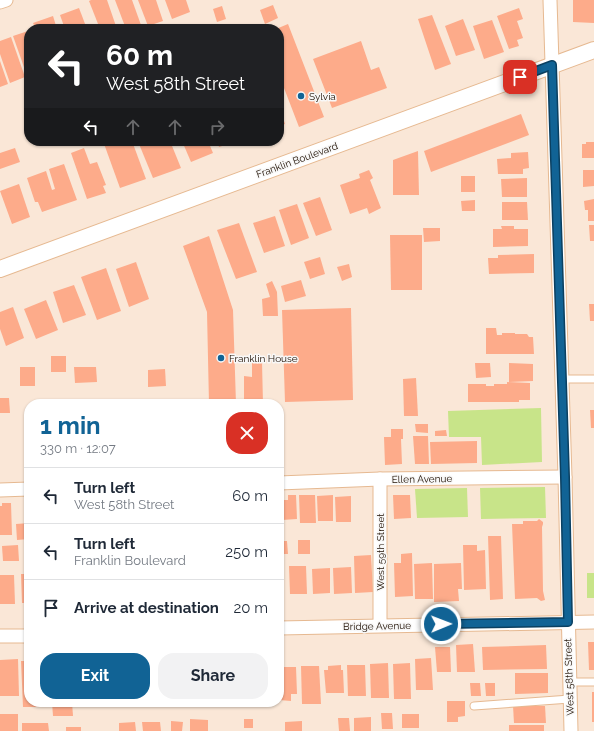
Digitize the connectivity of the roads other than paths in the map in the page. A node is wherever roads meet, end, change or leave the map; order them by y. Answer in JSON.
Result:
{"nodes":[{"id":1,"x":6,"y":0,"type":"edge"},
{"id":2,"x":550,"y":0,"type":"edge"},
{"id":3,"x":0,"y":2,"type":"edge"},
{"id":4,"x":594,"y":50,"type":"edge"},
{"id":5,"x":552,"y":65,"type":"junction"},
{"id":6,"x":0,"y":269,"type":"edge"},
{"id":7,"x":594,"y":378,"type":"edge"},
{"id":8,"x":562,"y":379,"type":"junction"},
{"id":9,"x":565,"y":477,"type":"junction"},
{"id":10,"x":380,"y":479,"type":"junction"},
{"id":11,"x":284,"y":482,"type":"edge"},
{"id":12,"x":24,"y":489,"type":"edge"},
{"id":13,"x":0,"y":490,"type":"edge"},
{"id":14,"x":568,"y":622,"type":"junction"},
{"id":15,"x":594,"y":622,"type":"edge"},
{"id":16,"x":380,"y":625,"type":"junction"},
{"id":17,"x":284,"y":628,"type":"edge"},
{"id":18,"x":0,"y":636,"type":"edge"},
{"id":19,"x":24,"y":636,"type":"edge"},
{"id":20,"x":570,"y":682,"type":"junction"},
{"id":21,"x":594,"y":682,"type":"edge"},
{"id":22,"x":570,"y":699,"type":"junction"},
{"id":23,"x":474,"y":706,"type":"dead end"},
{"id":24,"x":571,"y":731,"type":"edge"}],
"edges":[{"from":1,"to":3,"type":"street"},
{"from":2,"to":5,"type":"street","name":"West 58th Street"},
{"from":4,"to":5,"type":"street","name":"Franklin Boulevard"},
{"from":5,"to":6,"type":"street","name":"Franklin Boulevard"},
{"from":5,"to":8,"type":"street","name":"West 58th Street"},
{"from":7,"to":8,"type":"lane"},
{"from":8,"to":9,"type":"street","name":"West 58th Street"},
{"from":9,"to":10,"type":"street","name":"Ellen Avenue"},
{"from":9,"to":14,"type":"street","name":"West 58th Street"},
{"from":10,"to":11,"type":"street","name":"Ellen Avenue"},
{"from":10,"to":16,"type":"street","name":"West 59th Street"},
{"from":12,"to":13,"type":"street"},
{"from":14,"to":15,"type":"street","name":"Bridge Avenue"},
{"from":14,"to":16,"type":"street","name":"Bridge Avenue"},
{"from":14,"to":20,"type":"street","name":"West 58th Street"},
{"from":16,"to":17,"type":"street","name":"Bridge Avenue"},
{"from":18,"to":19,"type":"street"},
{"from":20,"to":21,"type":"lane"},
{"from":20,"to":22,"type":"street","name":"West 58th Street"},
{"from":22,"to":23,"type":"lane"},
{"from":22,"to":24,"type":"street","name":"West 58th Street"}]}
